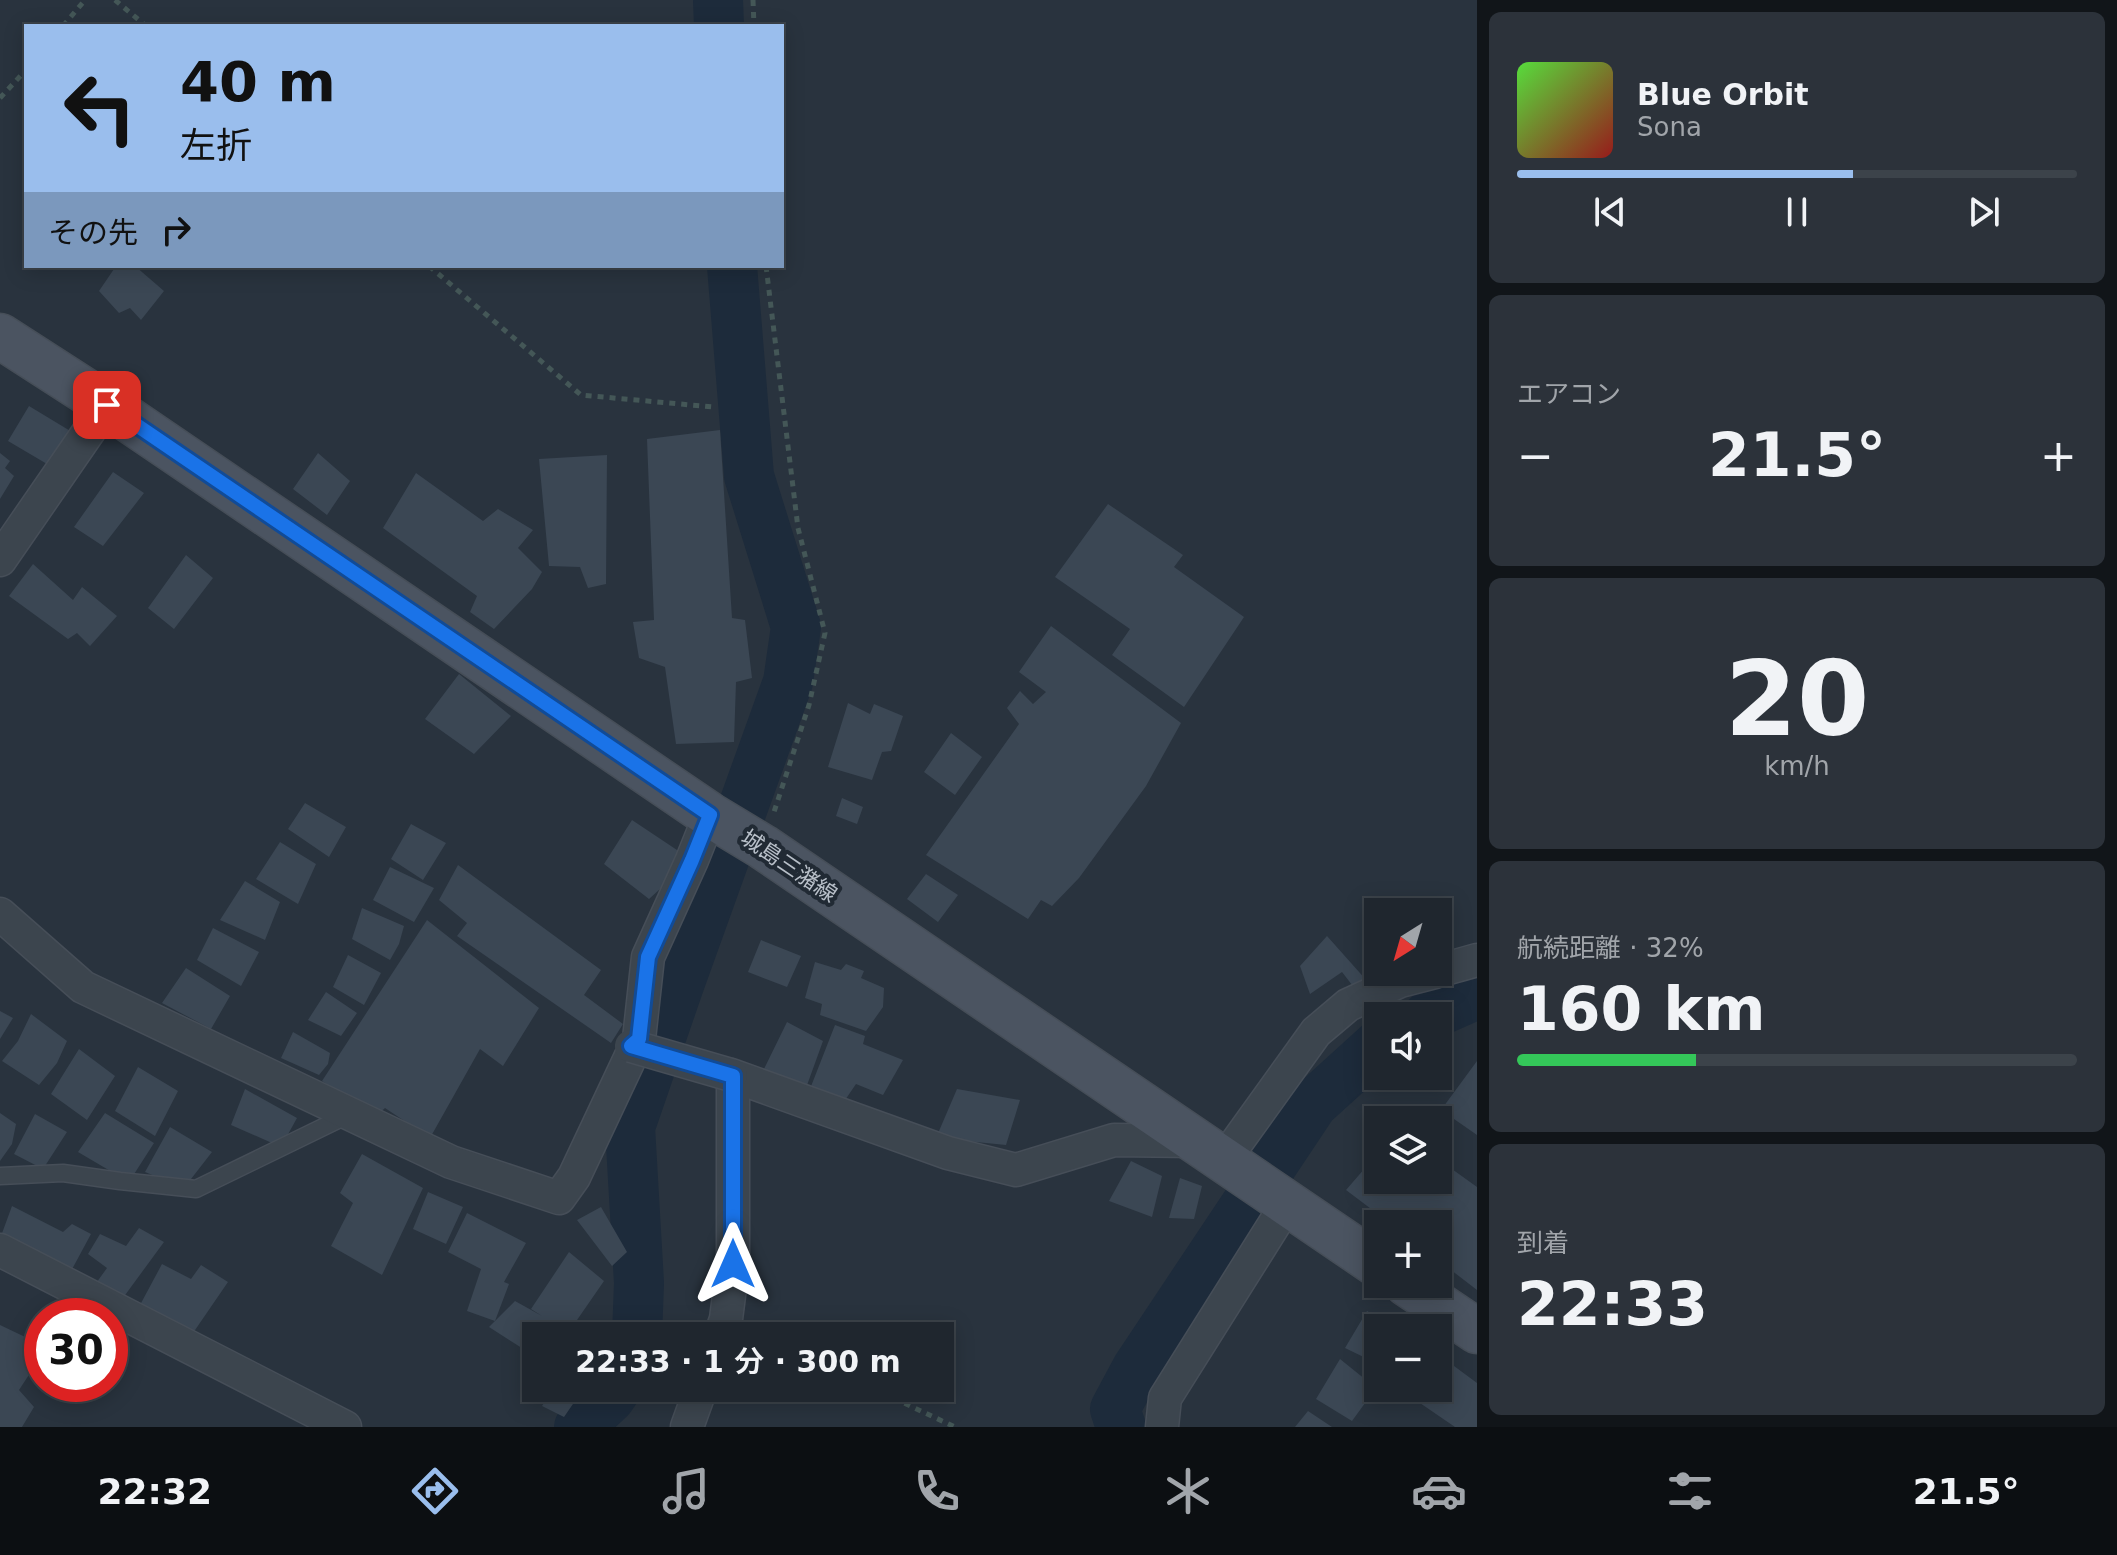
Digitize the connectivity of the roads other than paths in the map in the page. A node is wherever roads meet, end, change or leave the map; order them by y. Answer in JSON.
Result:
{"nodes":[{"id":1,"x":0,"y":336,"type":"edge"},
{"id":2,"x":107,"y":405,"type":"junction"},
{"id":3,"x":0,"y":560,"type":"edge"},
{"id":4,"x":710,"y":815,"type":"junction"},
{"id":5,"x":0,"y":914,"type":"edge"},
{"id":6,"x":1477,"y":960,"type":"edge"},
{"id":7,"x":1452,"y":968,"type":"edge"},
{"id":8,"x":1389,"y":986,"type":"edge"},
{"id":9,"x":635,"y":1042,"type":"junction"},
{"id":10,"x":732,"y":1076,"type":"junction"},
{"id":11,"x":348,"y":1115,"type":"junction"},
{"id":12,"x":1209,"y":1151,"type":"junction"},
{"id":13,"x":0,"y":1176,"type":"edge"},
{"id":14,"x":1287,"y":1204,"type":"junction"},
{"id":15,"x":0,"y":1250,"type":"edge"},
{"id":16,"x":1364,"y":1256,"type":"edge"},
{"id":17,"x":1428,"y":1298,"type":"edge"},
{"id":18,"x":725,"y":1322,"type":"edge"},
{"id":19,"x":1477,"y":1331,"type":"edge"},
{"id":20,"x":696,"y":1402,"type":"edge"},
{"id":21,"x":345,"y":1427,"type":"edge"},
{"id":22,"x":687,"y":1427,"type":"edge"},
{"id":23,"x":1162,"y":1427,"type":"edge"}],
"edges":[{"from":1,"to":2,"type":"main road","name":"城島三潴線"},
{"from":2,"to":3,"type":"street"},
{"from":2,"to":4,"type":"main road","name":"城島三潴線"},
{"from":4,"to":9,"type":"street"},
{"from":4,"to":12,"type":"main road","name":"城島三潴線"},
{"from":5,"to":11,"type":"street"},
{"from":6,"to":7,"type":"street"},
{"from":8,"to":12,"type":"street"},
{"from":9,"to":10,"type":"street","bridge":true},
{"from":9,"to":11,"type":"street"},
{"from":10,"to":12,"type":"street"},
{"from":10,"to":18,"type":"street"},
{"from":11,"to":13,"type":"lane"},
{"from":12,"to":14,"type":"main road","name":"城島三潴線"},
{"from":14,"to":16,"type":"main road","name":"城島三潴線"},
{"from":14,"to":23,"type":"street"},
{"from":15,"to":21,"type":"street"},
{"from":17,"to":19,"type":"main road"},
{"from":20,"to":22,"type":"street"}]}
